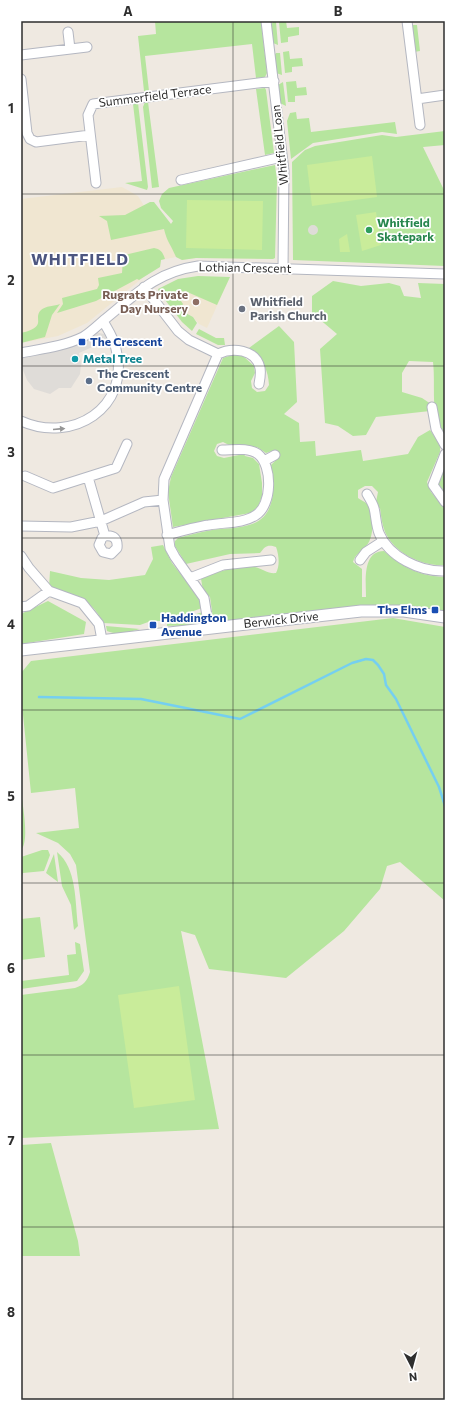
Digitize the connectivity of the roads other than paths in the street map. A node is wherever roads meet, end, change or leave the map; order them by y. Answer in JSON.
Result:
{"nodes":[{"id":1,"x":266,"y":21,"type":"edge"},
{"id":2,"x":407,"y":21,"type":"edge"},
{"id":3,"x":68,"y":32,"type":"dead end"},
{"id":4,"x":86,"y":47,"type":"dead end"},
{"id":5,"x":70,"y":49,"type":"junction"},
{"id":6,"x":21,"y":55,"type":"edge"},
{"id":7,"x":21,"y":79,"type":"edge"},
{"id":8,"x":274,"y":81,"type":"junction"},
{"id":9,"x":445,"y":95,"type":"edge"},
{"id":10,"x":417,"y":99,"type":"junction"},
{"id":11,"x":420,"y":125,"type":"dead end"},
{"id":12,"x":90,"y":135,"type":"junction"},
{"id":13,"x":282,"y":157,"type":"junction"},
{"id":14,"x":181,"y":180,"type":"dead end"},
{"id":15,"x":96,"y":183,"type":"dead end"},
{"id":16,"x":282,"y":269,"type":"junction"},
{"id":17,"x":445,"y":274,"type":"edge"},
{"id":18,"x":144,"y":287,"type":"junction"},
{"id":19,"x":103,"y":321,"type":"junction"},
{"id":20,"x":21,"y":353,"type":"edge"},
{"id":21,"x":218,"y":354,"type":"junction"},
{"id":22,"x":260,"y":384,"type":"dead end"},
{"id":23,"x":432,"y":407,"type":"dead end"},
{"id":24,"x":21,"y":421,"type":"edge"},
{"id":25,"x":127,"y":444,"type":"dead end"},
{"id":26,"x":445,"y":446,"type":"edge"},
{"id":27,"x":222,"y":450,"type":"dead end"},
{"id":28,"x":445,"y":454,"type":"edge"},
{"id":29,"x":275,"y":455,"type":"dead end"},
{"id":30,"x":264,"y":461,"type":"junction"},
{"id":31,"x":25,"y":476,"type":"dead end"},
{"id":32,"x":88,"y":477,"type":"junction"},
{"id":33,"x":367,"y":494,"type":"dead end"},
{"id":34,"x":163,"y":500,"type":"junction"},
{"id":35,"x":445,"y":502,"type":"edge"},
{"id":36,"x":101,"y":521,"type":"junction"},
{"id":37,"x":21,"y":526,"type":"edge"},
{"id":38,"x":167,"y":535,"type":"junction"},
{"id":39,"x":105,"y":536,"type":"dead end"},
{"id":40,"x":383,"y":541,"type":"junction"},
{"id":41,"x":21,"y":556,"type":"edge"},
{"id":42,"x":271,"y":560,"type":"dead end"},
{"id":43,"x":360,"y":560,"type":"dead end"},
{"id":44,"x":445,"y":571,"type":"edge"},
{"id":45,"x":190,"y":578,"type":"junction"},
{"id":46,"x":49,"y":591,"type":"junction"},
{"id":47,"x":21,"y":607,"type":"edge"},
{"id":48,"x":445,"y":617,"type":"edge"},
{"id":49,"x":209,"y":628,"type":"junction"},
{"id":50,"x":102,"y":640,"type":"junction"},
{"id":51,"x":21,"y":650,"type":"edge"}],
"edges":[{"from":1,"to":8,"type":"street","name":"Whitfield Loan"},
{"from":2,"to":10,"type":"street"},
{"from":3,"to":5,"type":"street"},
{"from":4,"to":5,"type":"street"},
{"from":5,"to":6,"type":"street"},
{"from":7,"to":12,"type":"street"},
{"from":8,"to":12,"type":"street","name":"Summerfield Terrace"},
{"from":8,"to":13,"type":"street","name":"Whitfield Loan"},
{"from":9,"to":10,"type":"street"},
{"from":10,"to":11,"type":"street"},
{"from":12,"to":15,"type":"street","name":"Summerfield Terrace"},
{"from":13,"to":14,"type":"street"},
{"from":13,"to":16,"type":"street","name":"Whitfield Loan"},
{"from":16,"to":17,"type":"street","name":"Lothian Crescent"},
{"from":16,"to":18,"type":"street","name":"Lothian Crescent"},
{"from":18,"to":19,"type":"street","name":"Lothian Crescent"},
{"from":18,"to":21,"type":"street"},
{"from":19,"to":20,"type":"street","name":"Lothian Crescent"},
{"from":24,"to":19,"type":"street","one_way":true},
{"from":21,"to":22,"type":"street"},
{"from":21,"to":34,"type":"street"},
{"from":23,"to":26,"type":"street"},
{"from":25,"to":32,"type":"street"},
{"from":27,"to":30,"type":"street"},
{"from":28,"to":35,"type":"street"},
{"from":29,"to":30,"type":"street"},
{"from":30,"to":38,"type":"street"},
{"from":31,"to":32,"type":"street"},
{"from":32,"to":36,"type":"street"},
{"from":33,"to":40,"type":"street"},
{"from":34,"to":36,"type":"street"},
{"from":34,"to":38,"type":"street"},
{"from":36,"to":37,"type":"street"},
{"from":36,"to":39,"type":"street"},
{"from":38,"to":45,"type":"street"},
{"from":40,"to":43,"type":"street"},
{"from":40,"to":44,"type":"street"},
{"from":41,"to":46,"type":"street"},
{"from":42,"to":45,"type":"street"},
{"from":45,"to":49,"type":"street"},
{"from":46,"to":47,"type":"street"},
{"from":46,"to":50,"type":"street"},
{"from":48,"to":49,"type":"street","name":"Berwick Drive"},
{"from":49,"to":50,"type":"street","name":"Berwick Drive"},
{"from":50,"to":51,"type":"street","name":"Berwick Drive"}]}
